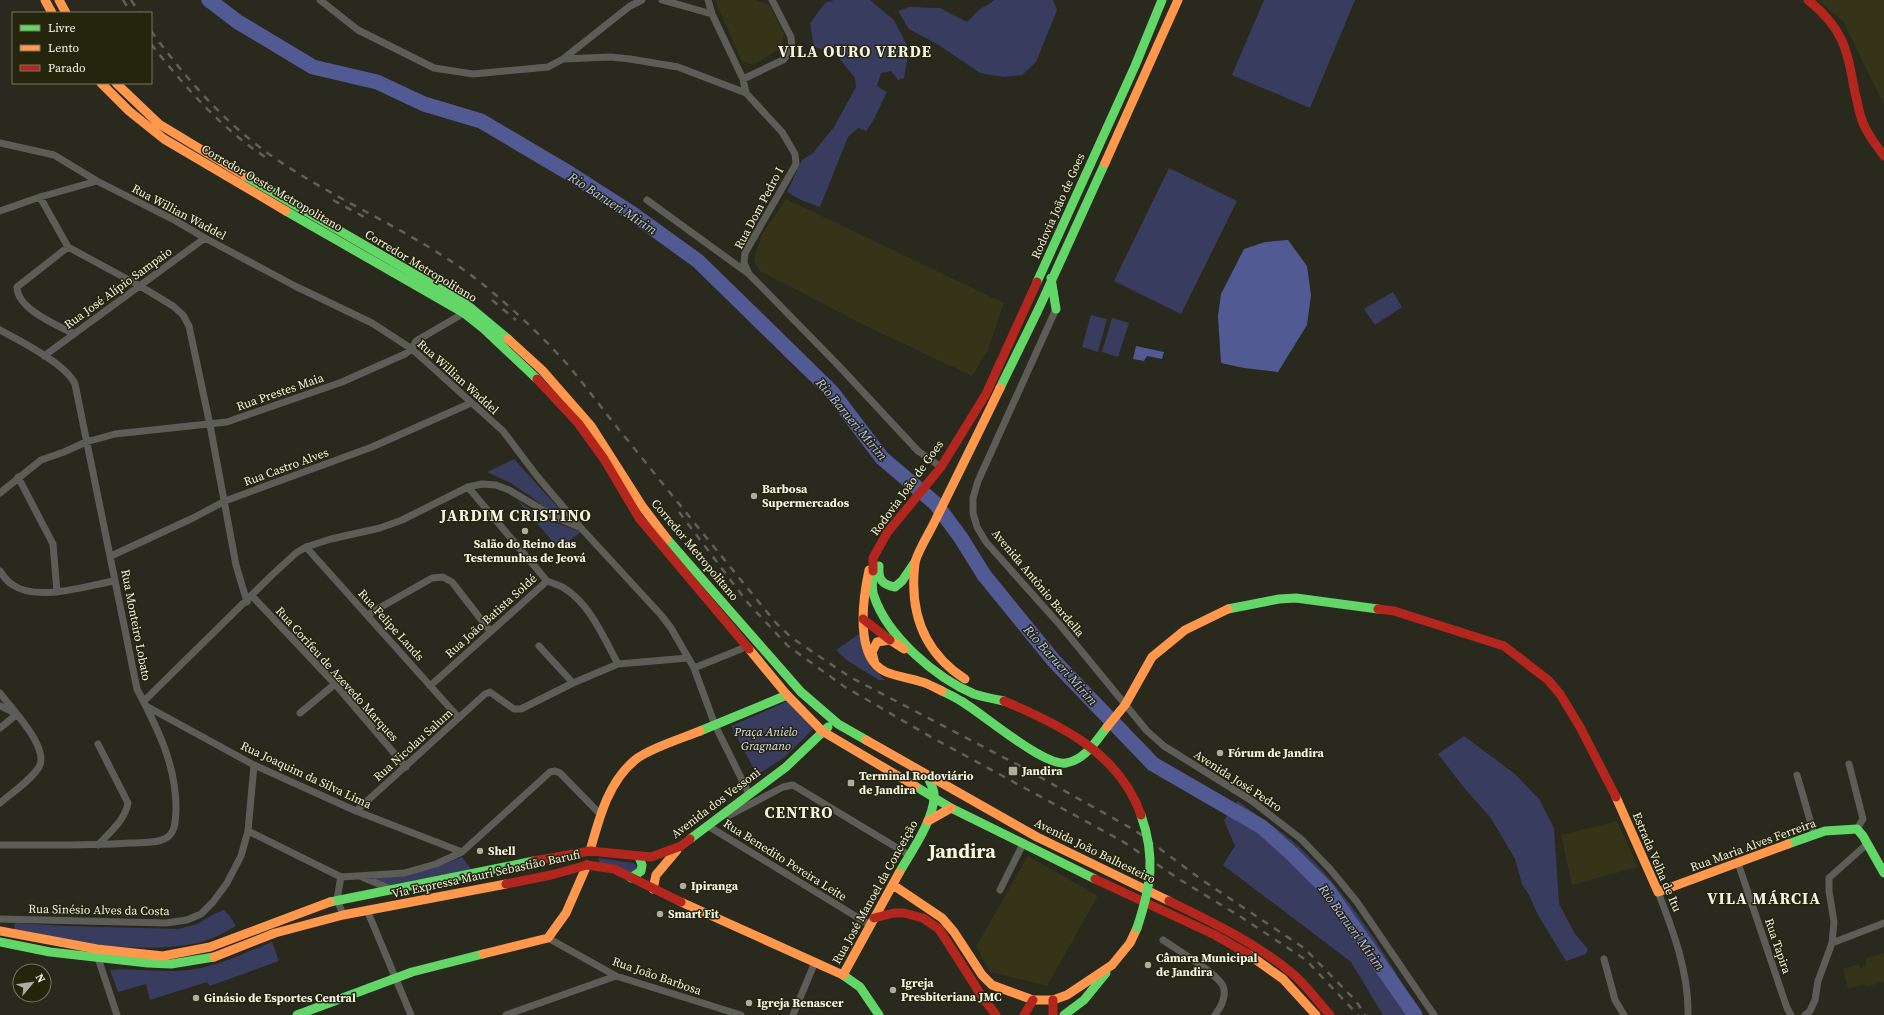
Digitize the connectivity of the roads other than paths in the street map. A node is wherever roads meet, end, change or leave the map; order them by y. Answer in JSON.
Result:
{"nodes":[{"id":1,"x":45,"y":0,"type":"edge"},
{"id":2,"x":59,"y":0,"type":"edge"},
{"id":3,"x":320,"y":0,"type":"edge"},
{"id":4,"x":642,"y":0,"type":"edge"},
{"id":5,"x":662,"y":0,"type":"edge"},
{"id":6,"x":708,"y":0,"type":"edge"},
{"id":7,"x":772,"y":0,"type":"edge"},
{"id":8,"x":1178,"y":0,"type":"edge"},
{"id":9,"x":1808,"y":0,"type":"edge"},
{"id":10,"x":1160,"y":2,"type":"edge"},
{"id":11,"x":51,"y":12,"type":"edge"},
{"id":12,"x":65,"y":12,"type":"edge"},
{"id":13,"x":712,"y":14,"type":"junction"},
{"id":14,"x":563,"y":59,"type":"junction"},
{"id":15,"x":743,"y":79,"type":"junction"},
{"id":16,"x":102,"y":84,"type":"edge"},
{"id":17,"x":117,"y":84,"type":"edge"},
{"id":18,"x":746,"y":93,"type":"junction"},
{"id":19,"x":0,"y":143,"type":"edge"},
{"id":20,"x":1884,"y":156,"type":"edge"},
{"id":21,"x":97,"y":181,"type":"junction"},
{"id":22,"x":40,"y":197,"type":"junction"},
{"id":23,"x":647,"y":200,"type":"dead end"},
{"id":24,"x":1,"y":210,"type":"edge"},
{"id":25,"x":205,"y":238,"type":"junction"},
{"id":26,"x":68,"y":247,"type":"junction"},
{"id":27,"x":749,"y":274,"type":"junction"},
{"id":28,"x":1051,"y":278,"type":"junction"},
{"id":29,"x":140,"y":286,"type":"junction"},
{"id":30,"x":1040,"y":306,"type":"junction"},
{"id":31,"x":464,"y":313,"type":"junction"},
{"id":32,"x":1054,"y":314,"type":"junction"},
{"id":33,"x":0,"y":330,"type":"edge"},
{"id":34,"x":74,"y":334,"type":"junction"},
{"id":35,"x":513,"y":344,"type":"junction"},
{"id":36,"x":412,"y":349,"type":"junction"},
{"id":37,"x":44,"y":356,"type":"junction"},
{"id":38,"x":472,"y":404,"type":"junction"},
{"id":39,"x":210,"y":425,"type":"junction"},
{"id":40,"x":86,"y":442,"type":"junction"},
{"id":41,"x":941,"y":467,"type":"junction"},
{"id":42,"x":18,"y":477,"type":"junction"},
{"id":43,"x":954,"y":486,"type":"junction"},
{"id":44,"x":468,"y":487,"type":"junction"},
{"id":45,"x":0,"y":493,"type":"edge"},
{"id":46,"x":225,"y":501,"type":"junction"},
{"id":47,"x":580,"y":528,"type":"junction"},
{"id":48,"x":880,"y":544,"type":"junction"},
{"id":49,"x":306,"y":547,"type":"junction"},
{"id":50,"x":111,"y":556,"type":"junction"},
{"id":51,"x":873,"y":558,"type":"junction"},
{"id":52,"x":916,"y":562,"type":"junction"},
{"id":53,"x":0,"y":572,"type":"edge"},
{"id":54,"x":114,"y":581,"type":"junction"},
{"id":55,"x":547,"y":581,"type":"junction"},
{"id":56,"x":57,"y":592,"type":"junction"},
{"id":57,"x":252,"y":596,"type":"junction"},
{"id":58,"x":247,"y":602,"type":"junction"},
{"id":59,"x":367,"y":615,"type":"junction"},
{"id":60,"x":863,"y":619,"type":"junction"},
{"id":61,"x":490,"y":631,"type":"junction"},
{"id":62,"x":890,"y":640,"type":"junction"},
{"id":63,"x":539,"y":646,"type":"dead end"},
{"id":64,"x":741,"y":649,"type":"dead end"},
{"id":65,"x":688,"y":658,"type":"junction"},
{"id":66,"x":920,"y":660,"type":"junction"},
{"id":67,"x":618,"y":664,"type":"junction"},
{"id":68,"x":875,"y":664,"type":"junction"},
{"id":69,"x":694,"y":668,"type":"junction"},
{"id":70,"x":573,"y":683,"type":"junction"},
{"id":71,"x":335,"y":684,"type":"junction"},
{"id":72,"x":430,"y":686,"type":"junction"},
{"id":73,"x":0,"y":693,"type":"edge"},
{"id":74,"x":787,"y":695,"type":"junction"},
{"id":75,"x":991,"y":697,"type":"junction"},
{"id":76,"x":145,"y":704,"type":"junction"},
{"id":77,"x":0,"y":706,"type":"edge"},
{"id":78,"x":1123,"y":708,"type":"junction"},
{"id":79,"x":300,"y":713,"type":"dead end"},
{"id":80,"x":15,"y":714,"type":"junction"},
{"id":81,"x":459,"y":718,"type":"junction"},
{"id":82,"x":838,"y":724,"type":"junction"},
{"id":83,"x":715,"y":725,"type":"junction"},
{"id":84,"x":0,"y":728,"type":"edge"},
{"id":85,"x":822,"y":730,"type":"junction"},
{"id":86,"x":98,"y":744,"type":"dead end"},
{"id":87,"x":1849,"y":764,"type":"dead end"},
{"id":88,"x":254,"y":765,"type":"junction"},
{"id":89,"x":406,"y":768,"type":"junction"},
{"id":90,"x":1797,"y":775,"type":"dead end"},
{"id":91,"x":927,"y":776,"type":"junction"},
{"id":92,"x":749,"y":794,"type":"junction"},
{"id":93,"x":934,"y":799,"type":"junction"},
{"id":94,"x":0,"y":803,"type":"edge"},
{"id":95,"x":951,"y":808,"type":"junction"},
{"id":96,"x":356,"y":811,"type":"junction"},
{"id":97,"x":600,"y":814,"type":"junction"},
{"id":98,"x":928,"y":821,"type":"junction"},
{"id":99,"x":708,"y":826,"type":"junction"},
{"id":100,"x":1857,"y":830,"type":"junction"},
{"id":101,"x":248,"y":831,"type":"junction"},
{"id":102,"x":1814,"y":834,"type":"junction"},
{"id":103,"x":1023,"y":844,"type":"junction"},
{"id":104,"x":1867,"y":844,"type":"junction"},
{"id":105,"x":0,"y":845,"type":"edge"},
{"id":106,"x":98,"y":845,"type":"junction"},
{"id":107,"x":681,"y":846,"type":"junction"},
{"id":108,"x":590,"y":851,"type":"junction"},
{"id":109,"x":462,"y":852,"type":"junction"},
{"id":110,"x":909,"y":854,"type":"junction"},
{"id":111,"x":639,"y":857,"type":"junction"},
{"id":112,"x":1738,"y":863,"type":"junction"},
{"id":113,"x":587,"y":865,"type":"junction"},
{"id":114,"x":1884,"y":873,"type":"edge"},
{"id":115,"x":340,"y":877,"type":"junction"},
{"id":116,"x":362,"y":877,"type":"junction"},
{"id":117,"x":632,"y":878,"type":"junction"},
{"id":118,"x":893,"y":885,"type":"junction"},
{"id":119,"x":653,"y":889,"type":"junction"},
{"id":120,"x":391,"y":890,"type":"junction"},
{"id":121,"x":1000,"y":890,"type":"dead end"},
{"id":122,"x":1658,"y":892,"type":"junction"},
{"id":123,"x":337,"y":899,"type":"junction"},
{"id":124,"x":367,"y":910,"type":"junction"},
{"id":125,"x":343,"y":915,"type":"junction"},
{"id":126,"x":0,"y":919,"type":"edge"},
{"id":127,"x":872,"y":922,"type":"junction"},
{"id":128,"x":1884,"y":923,"type":"edge"},
{"id":129,"x":0,"y":931,"type":"edge"},
{"id":130,"x":548,"y":938,"type":"junction"},
{"id":131,"x":1163,"y":940,"type":"dead end"},
{"id":132,"x":0,"y":942,"type":"edge"},
{"id":133,"x":1832,"y":943,"type":"junction"},
{"id":134,"x":97,"y":953,"type":"junction"},
{"id":135,"x":1604,"y":959,"type":"dead end"},
{"id":136,"x":815,"y":962,"type":"junction"},
{"id":137,"x":1112,"y":965,"type":"junction"},
{"id":138,"x":843,"y":975,"type":"junction"},
{"id":139,"x":616,"y":976,"type":"junction"},
{"id":140,"x":395,"y":978,"type":"junction"},
{"id":141,"x":1033,"y":1000,"type":"junction"},
{"id":142,"x":1052,"y":1000,"type":"junction"},
{"id":143,"x":1791,"y":1014,"type":"edge"},
{"id":144,"x":117,"y":1015,"type":"edge"},
{"id":145,"x":297,"y":1015,"type":"edge"},
{"id":146,"x":411,"y":1015,"type":"edge"},
{"id":147,"x":506,"y":1015,"type":"edge"},
{"id":148,"x":741,"y":1015,"type":"edge"},
{"id":149,"x":793,"y":1015,"type":"edge"},
{"id":150,"x":879,"y":1015,"type":"edge"},
{"id":151,"x":996,"y":1015,"type":"edge"},
{"id":152,"x":1024,"y":1015,"type":"edge"},
{"id":153,"x":1053,"y":1015,"type":"edge"},
{"id":154,"x":1064,"y":1015,"type":"edge"},
{"id":155,"x":1215,"y":1015,"type":"edge"},
{"id":156,"x":1316,"y":1015,"type":"edge"},
{"id":157,"x":1330,"y":1015,"type":"edge"},
{"id":158,"x":1434,"y":1015,"type":"edge"},
{"id":159,"x":1624,"y":1015,"type":"edge"},
{"id":160,"x":1688,"y":1015,"type":"edge"},
{"id":161,"x":1805,"y":1015,"type":"edge"}],
"edges":[{"from":1,"to":11,"type":"main road"},
{"from":2,"to":12,"type":"main road"},
{"from":3,"to":14,"type":"street"},
{"from":4,"to":14,"type":"street"},
{"from":5,"to":13,"type":"street"},
{"from":6,"to":13,"type":"street"},
{"from":7,"to":15,"type":"street"},
{"from":8,"to":28,"type":"main road","name":"Rodovia João de Goes"},
{"from":9,"to":20,"type":"main road"},
{"from":10,"to":41,"type":"main road","name":"Rodovia João de Goes"},
{"from":13,"to":15,"type":"street"},
{"from":14,"to":18,"type":"street"},
{"from":15,"to":18,"type":"street"},
{"from":16,"to":31,"type":"main road","name":"Corredor Oeste Metropolitano"},
{"from":17,"to":35,"type":"main road","name":"Corredor Metropolitano"},
{"from":18,"to":27,"type":"street","name":"Rua Dom Pedro I"},
{"from":19,"to":21,"type":"street","name":"Rua Willian Waddel"},
{"from":21,"to":22,"type":"street"},
{"from":21,"to":25,"type":"street","name":"Rua Willian Waddel"},
{"from":22,"to":24,"type":"street"},
{"from":22,"to":26,"type":"street"},
{"from":23,"to":27,"type":"street"},
{"from":25,"to":29,"type":"street","name":"Rua José Alípio Sampaio"},
{"from":25,"to":36,"type":"street","name":"Rua Willian Waddel"},
{"from":26,"to":29,"type":"street"},
{"from":26,"to":34,"type":"street"},
{"from":27,"to":41,"type":"street"},
{"from":28,"to":30,"type":"main road","name":"Rodovia João de Goes"},
{"from":28,"to":32,"type":"main road"},
{"from":29,"to":34,"type":"street","name":"Rua José Alípio Sampaio"},
{"from":29,"to":39,"type":"street"},
{"from":30,"to":32,"type":"main road"},
{"from":30,"to":43,"type":"main road","name":"Rodovia João de Goes"},
{"from":31,"to":35,"type":"main road"},
{"from":31,"to":36,"type":"street","name":"Rua Prestes Maia"},
{"from":31,"to":74,"type":"main road","name":"Corredor Oeste Metropolitano"},
{"from":32,"to":78,"type":"street","name":"Avenida Antônio Bardella"},
{"from":33,"to":37,"type":"street","name":"Rua Monteiro Lobato"},
{"from":34,"to":37,"type":"street","name":"Rua José Alípio Sampaio"},
{"from":35,"to":82,"type":"main road","name":"Corredor Metropolitano"},
{"from":36,"to":38,"type":"street","name":"Rua Willian Waddel"},
{"from":36,"to":39,"type":"street","name":"Rua Prestes Maia"},
{"from":37,"to":40,"type":"street","name":"Rua Monteiro Lobato"},
{"from":38,"to":46,"type":"street","name":"Rua Castro Alves"},
{"from":38,"to":47,"type":"street","name":"Rua Willian Waddel"},
{"from":39,"to":40,"type":"street","name":"Rua Prestes Maia"},
{"from":39,"to":46,"type":"street"},
{"from":40,"to":42,"type":"street","name":"Rua Prestes Maia"},
{"from":40,"to":50,"type":"street","name":"Rua Monteiro Lobato"},
{"from":41,"to":43,"type":"main road"},
{"from":41,"to":48,"type":"main road","name":"Rodovia João de Goes"},
{"from":42,"to":45,"type":"street","name":"Rua Prestes Maia"},
{"from":42,"to":56,"type":"street"},
{"from":43,"to":52,"type":"main road","name":"Rodovia João de Goes"},
{"from":44,"to":47,"type":"street"},
{"from":44,"to":49,"type":"street"},
{"from":44,"to":55,"type":"street","name":"Rua João Batista Soldé"},
{"from":46,"to":50,"type":"street","name":"Rua Castro Alves"},
{"from":46,"to":58,"type":"street"},
{"from":47,"to":65,"type":"street","name":"Rua Willian Waddel"},
{"from":48,"to":51,"type":"main road","name":"Rodovia João de Goes"},
{"from":48,"to":52,"type":"main road"},
{"from":49,"to":57,"type":"street"},
{"from":49,"to":59,"type":"street","name":"Rua Felipe Lands"},
{"from":50,"to":54,"type":"street","name":"Rua Monteiro Lobato"},
{"from":51,"to":60,"type":"main road"},
{"from":51,"to":66,"type":"main road","name":"Rodovia João de Goes"},
{"from":52,"to":75,"type":"main road"},
{"from":53,"to":56,"type":"street"},
{"from":54,"to":56,"type":"street"},
{"from":54,"to":76,"type":"street","name":"Rua Monteiro Lobato"},
{"from":55,"to":61,"type":"street","name":"Rua João Batista Soldé"},
{"from":55,"to":67,"type":"street"},
{"from":57,"to":58,"type":"street"},
{"from":57,"to":71,"type":"street","name":"Rua Corifeu de Azevedo Marques"},
{"from":58,"to":76,"type":"street"},
{"from":59,"to":61,"type":"street"},
{"from":59,"to":72,"type":"street","name":"Rua Felipe Lands"},
{"from":60,"to":62,"type":"main road"},
{"from":60,"to":68,"type":"main road"},
{"from":61,"to":72,"type":"street","name":"Rua João Batista Soldé"},
{"from":62,"to":66,"type":"main road"},
{"from":62,"to":68,"type":"main road"},
{"from":63,"to":70,"type":"street"},
{"from":64,"to":69,"type":"street"},
{"from":65,"to":67,"type":"street"},
{"from":65,"to":69,"type":"street","name":"Rua Willian Waddel"},
{"from":66,"to":75,"type":"main road","name":"Rodovia João de Goes"},
{"from":67,"to":70,"type":"street"},
{"from":68,"to":78,"type":"main road","name":"Estrada Velha de Itu"},
{"from":69,"to":83,"type":"street","name":"Rua Willian Waddel"},
{"from":70,"to":81,"type":"street","name":"Rua Nicolau Salum"},
{"from":71,"to":79,"type":"street"},
{"from":71,"to":89,"type":"street","name":"Rua Corifeu de Azevedo Marques"},
{"from":72,"to":81,"type":"street","name":"Rua Felipe Lands"},
{"from":73,"to":80,"type":"street"},
{"from":74,"to":83,"type":"main road"},
{"from":74,"to":85,"type":"main road","name":"Corredor Oeste Metropolitano"},
{"from":75,"to":137,"type":"main road","bridge":true},
{"from":76,"to":88,"type":"street","name":"Rua Joaquim da Silva Lima"},
{"from":76,"to":106,"type":"street","name":"Rua Monteiro Lobato"},
{"from":77,"to":80,"type":"street"},
{"from":78,"to":122,"type":"main road","name":"Estrada Velha de Itu"},
{"from":78,"to":158,"type":"street","name":"Avenida José Pedro"},
{"from":80,"to":84,"type":"street"},
{"from":80,"to":94,"type":"street"},
{"from":81,"to":89,"type":"street","name":"Rua Nicolau Salum"},
{"from":82,"to":85,"type":"main road","name":"Avenida dos Vessoni"},
{"from":82,"to":91,"type":"main road","name":"Avenida João Balhesteiro"},
{"from":83,"to":92,"type":"street","name":"Rua Willian Waddel"},
{"from":83,"to":97,"type":"main road"},
{"from":85,"to":92,"type":"main road","name":"Avenida dos Vessoni"},
{"from":85,"to":93,"type":"main road","name":"Avenida João Balhesteiro"},
{"from":86,"to":106,"type":"street"},
{"from":87,"to":100,"type":"street"},
{"from":88,"to":96,"type":"street","name":"Rua Joaquim da Silva Lima"},
{"from":88,"to":101,"type":"street","name":"Rua Sinésio Alves da Costa"},
{"from":89,"to":96,"type":"street","name":"Rua Nicolau Salum"},
{"from":90,"to":102,"type":"street"},
{"from":91,"to":93,"type":"main road"},
{"from":91,"to":157,"type":"main road","name":"Avenida João Balhesteiro"},
{"from":92,"to":99,"type":"main road","name":"Avenida dos Vessoni"},
{"from":93,"to":95,"type":"main road","name":"Avenida João Balhesteiro"},
{"from":93,"to":98,"type":"main road","name":"Rua José Manoel da Conceição"},
{"from":95,"to":98,"type":"main road","name":"Rua José Manoel da Conceição"},
{"from":95,"to":103,"type":"main road","name":"Avenida João Balhesteiro"},
{"from":96,"to":109,"type":"street","name":"Rua Joaquim da Silva Lima"},
{"from":97,"to":108,"type":"main road"},
{"from":97,"to":109,"type":"street"},
{"from":98,"to":110,"type":"main road","name":"Rua José Manoel da Conceição"},
{"from":99,"to":107,"type":"main road","name":"Avenida dos Vessoni"},
{"from":99,"to":110,"type":"street"},
{"from":99,"to":127,"type":"street","name":"Rua Benedito Pereira Leite"},
{"from":100,"to":102,"type":"main road","name":"Rua Maria Alves Ferreira"},
{"from":100,"to":104,"type":"main road"},
{"from":101,"to":115,"type":"street"},
{"from":101,"to":126,"type":"street","name":"Rua Sinésio Alves da Costa"},
{"from":102,"to":112,"type":"main road","name":"Rua Maria Alves Ferreira"},
{"from":103,"to":121,"type":"street"},
{"from":103,"to":156,"type":"main road","name":"Avenida João Balhesteiro"},
{"from":104,"to":114,"type":"main road"},
{"from":104,"to":133,"type":"street"},
{"from":105,"to":106,"type":"street","name":"Rua Monteiro Lobato"},
{"from":107,"to":111,"type":"main road","name":"Avenida dos Vessoni"},
{"from":107,"to":119,"type":"main road"},
{"from":108,"to":111,"type":"main road","name":"Avenida dos Vessoni"},
{"from":108,"to":120,"type":"main road","name":"Via Expressa Mauri Sebastião Barufi"},
{"from":109,"to":116,"type":"street"},
{"from":110,"to":118,"type":"main road","name":"Rua José Manoel da Conceição"},
{"from":111,"to":117,"type":"main road"},
{"from":112,"to":122,"type":"main road","name":"Rua Maria Alves Ferreira"},
{"from":112,"to":143,"type":"street","name":"Rua Tapira"},
{"from":113,"to":117,"type":"main road","name":"Via Expressa Mauri Sebastião Barufi"},
{"from":113,"to":124,"type":"main road","name":"Via Expressa Mauri Sebastião Barufi"},
{"from":113,"to":130,"type":"main road"},
{"from":115,"to":116,"type":"street"},
{"from":115,"to":123,"type":"street"},
{"from":116,"to":120,"type":"street"},
{"from":117,"to":119,"type":"main road","name":"Via Expressa Mauri Sebastião Barufi"},
{"from":118,"to":127,"type":"main road","name":"Rua José Manoel da Conceição"},
{"from":118,"to":141,"type":"main road"},
{"from":119,"to":136,"type":"main road","name":"Via Expressa Mauri Sebastião Barufi"},
{"from":120,"to":123,"type":"main road","name":"Via Expressa Mauri Sebastião Barufi"},
{"from":122,"to":160,"type":"street","name":"Estrada Velha de Itu"},
{"from":123,"to":125,"type":"street"},
{"from":123,"to":134,"type":"main road","name":"Via Expressa Mauri Sebastião Barufi"},
{"from":124,"to":125,"type":"main road","name":"Via Expressa Mauri Sebastião Barufi"},
{"from":124,"to":140,"type":"street"},
{"from":125,"to":134,"type":"main road","name":"Via Expressa Mauri Sebastião Barufi"},
{"from":127,"to":138,"type":"main road","name":"Rua José Manoel da Conceição"},
{"from":127,"to":151,"type":"main road"},
{"from":128,"to":133,"type":"street"},
{"from":129,"to":134,"type":"main road","name":"Via Expressa Mauri Sebastião Barufi"},
{"from":130,"to":139,"type":"street","name":"Rua João Barbosa"},
{"from":130,"to":140,"type":"main road"},
{"from":131,"to":155,"type":"street"},
{"from":132,"to":134,"type":"main road","name":"Via Expressa Mauri Sebastião Barufi"},
{"from":133,"to":161,"type":"street"},
{"from":134,"to":144,"type":"street"},
{"from":135,"to":159,"type":"street"},
{"from":136,"to":138,"type":"main road","name":"Via Expressa Mauri Sebastião Barufi"},
{"from":136,"to":149,"type":"street"},
{"from":137,"to":142,"type":"main road"},
{"from":137,"to":154,"type":"main road"},
{"from":138,"to":150,"type":"main road","name":"Via Expressa Mauri Sebastião Barufi"},
{"from":139,"to":147,"type":"street"},
{"from":139,"to":148,"type":"street","name":"Rua João Barbosa"},
{"from":140,"to":145,"type":"main road"},
{"from":140,"to":146,"type":"street"},
{"from":141,"to":142,"type":"main road"},
{"from":141,"to":152,"type":"main road"},
{"from":142,"to":153,"type":"main road"}]}
